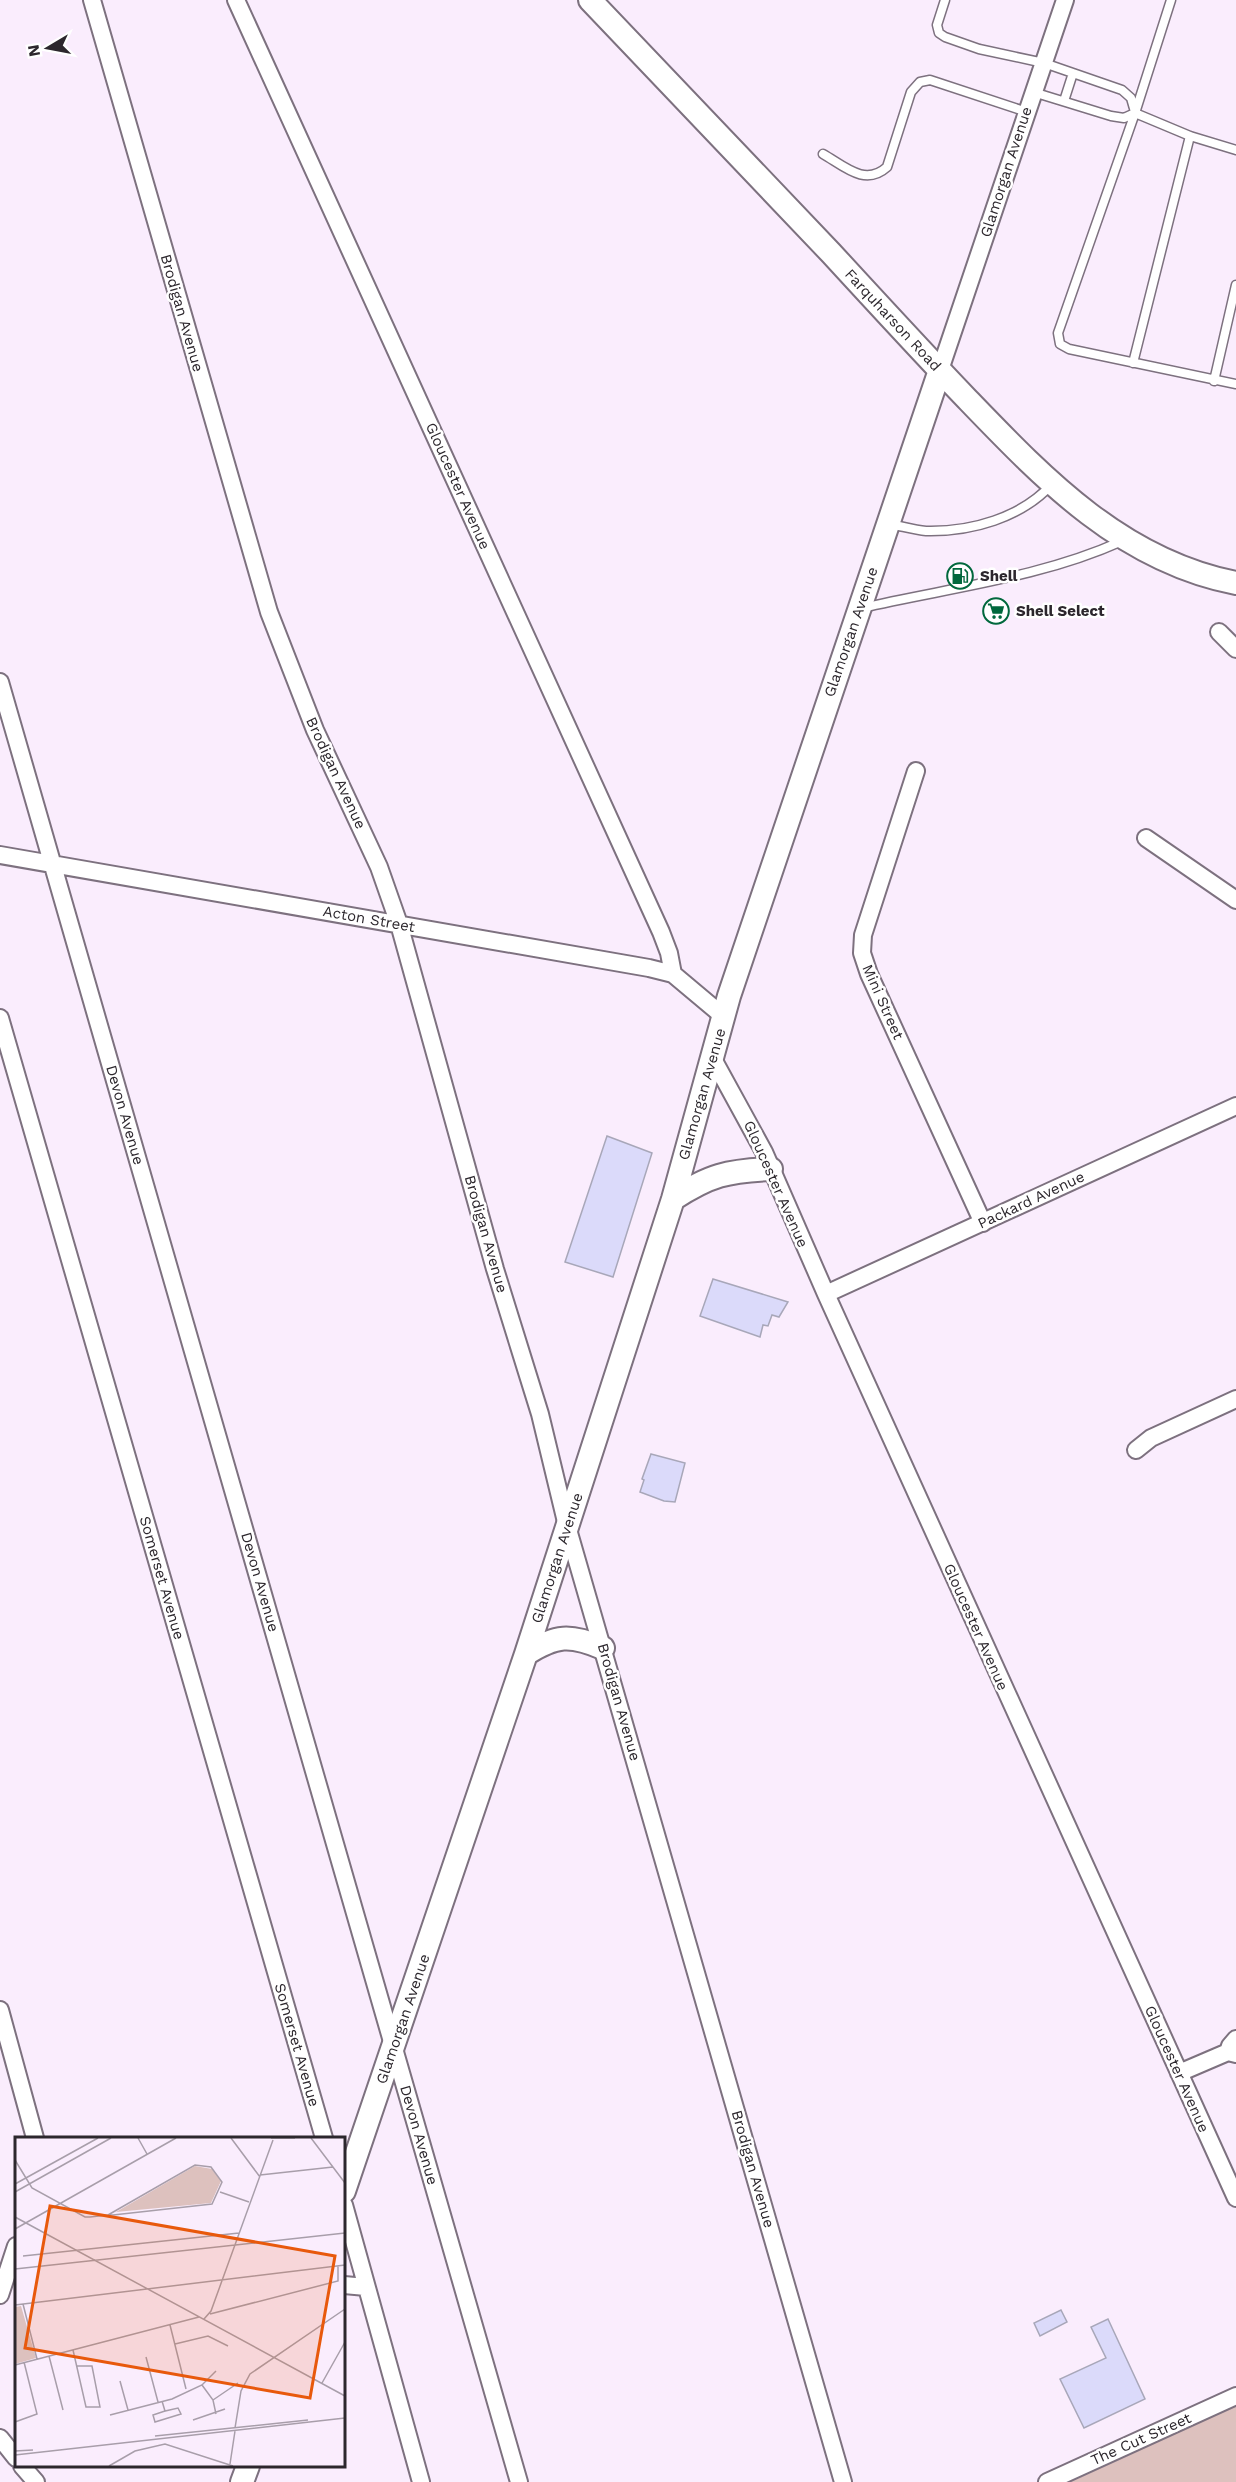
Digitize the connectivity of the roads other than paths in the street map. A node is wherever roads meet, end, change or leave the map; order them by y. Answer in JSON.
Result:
{"nodes":[{"id":1,"x":92,"y":0,"type":"edge"},
{"id":2,"x":236,"y":0,"type":"edge"},
{"id":3,"x":590,"y":0,"type":"edge"},
{"id":4,"x":945,"y":0,"type":"edge"},
{"id":5,"x":1065,"y":0,"type":"edge"},
{"id":6,"x":1171,"y":0,"type":"edge"},
{"id":7,"x":1044,"y":63,"type":"junction"},
{"id":8,"x":1074,"y":73,"type":"junction"},
{"id":9,"x":1033,"y":92,"type":"junction"},
{"id":10,"x":1064,"y":101,"type":"junction"},
{"id":11,"x":1027,"y":112,"type":"junction"},
{"id":12,"x":1135,"y":113,"type":"junction"},
{"id":13,"x":1190,"y":136,"type":"junction"},
{"id":14,"x":1236,"y":150,"type":"edge"},
{"id":15,"x":823,"y":154,"type":"dead end"},
{"id":16,"x":1236,"y":285,"type":"edge"},
{"id":17,"x":1133,"y":363,"type":"junction"},
{"id":18,"x":940,"y":370,"type":"junction"},
{"id":19,"x":1214,"y":381,"type":"junction"},
{"id":20,"x":1236,"y":384,"type":"edge"},
{"id":21,"x":1053,"y":484,"type":"junction"},
{"id":22,"x":888,"y":524,"type":"junction"},
{"id":23,"x":1125,"y":540,"type":"junction"},
{"id":24,"x":1236,"y":583,"type":"edge"},
{"id":25,"x":860,"y":608,"type":"junction"},
{"id":26,"x":1219,"y":632,"type":"dead end"},
{"id":27,"x":1236,"y":649,"type":"edge"},
{"id":28,"x":0,"y":682,"type":"edge"},
{"id":29,"x":916,"y":771,"type":"dead end"},
{"id":30,"x":1146,"y":838,"type":"dead end"},
{"id":31,"x":0,"y":855,"type":"edge"},
{"id":32,"x":53,"y":864,"type":"junction"},
{"id":33,"x":1236,"y":900,"type":"edge"},
{"id":34,"x":399,"y":924,"type":"junction"},
{"id":35,"x":674,"y":974,"type":"junction"},
{"id":36,"x":723,"y":1016,"type":"junction"},
{"id":37,"x":0,"y":1018,"type":"edge"},
{"id":38,"x":712,"y":1057,"type":"junction"},
{"id":39,"x":1236,"y":1106,"type":"edge"},
{"id":40,"x":771,"y":1169,"type":"junction"},
{"id":41,"x":673,"y":1199,"type":"junction"},
{"id":42,"x":983,"y":1223,"type":"junction"},
{"id":43,"x":826,"y":1294,"type":"junction"},
{"id":44,"x":1236,"y":1399,"type":"edge"},
{"id":45,"x":1136,"y":1449,"type":"dead end"},
{"id":46,"x":567,"y":1526,"type":"junction"},
{"id":47,"x":603,"y":1648,"type":"junction"},
{"id":48,"x":526,"y":1654,"type":"junction"},
{"id":49,"x":0,"y":2010,"type":"edge"},
{"id":50,"x":394,"y":2046,"type":"junction"},
{"id":51,"x":1233,"y":2048,"type":"edge"},
{"id":52,"x":1179,"y":2073,"type":"junction"},
{"id":53,"x":34,"y":2137,"type":"edge"},
{"id":54,"x":323,"y":2137,"type":"edge"},
{"id":55,"x":345,"y":2188,"type":"edge"},
{"id":56,"x":1236,"y":2198,"type":"edge"},
{"id":57,"x":345,"y":2209,"type":"edge"},
{"id":58,"x":15,"y":2249,"type":"edge"},
{"id":59,"x":345,"y":2285,"type":"edge"},
{"id":60,"x":366,"y":2287,"type":"junction"},
{"id":61,"x":0,"y":2295,"type":"edge"},
{"id":62,"x":1236,"y":2396,"type":"edge"},
{"id":63,"x":0,"y":2438,"type":"edge"},
{"id":64,"x":15,"y":2457,"type":"edge"},
{"id":65,"x":23,"y":2467,"type":"edge"},
{"id":66,"x":248,"y":2467,"type":"edge"},
{"id":67,"x":36,"y":2482,"type":"edge"},
{"id":68,"x":242,"y":2482,"type":"edge"},
{"id":69,"x":421,"y":2482,"type":"edge"},
{"id":70,"x":519,"y":2482,"type":"edge"},
{"id":71,"x":843,"y":2482,"type":"edge"},
{"id":72,"x":1047,"y":2482,"type":"edge"}],
"edges":[{"from":1,"to":34,"type":"street","name":"Brodigan Avenue"},
{"from":2,"to":35,"type":"street","name":"Gloucester Avenue"},
{"from":3,"to":18,"type":"street","name":"Farquharson Road"},
{"from":4,"to":7,"type":"lane"},
{"from":5,"to":7,"type":"street","name":"Glamorgan Avenue"},
{"from":6,"to":12,"type":"lane"},
{"from":7,"to":8,"type":"lane"},
{"from":7,"to":9,"type":"street","name":"Glamorgan Avenue"},
{"from":8,"to":10,"type":"lane"},
{"from":8,"to":12,"type":"lane"},
{"from":9,"to":10,"type":"lane"},
{"from":9,"to":11,"type":"street","name":"Glamorgan Avenue"},
{"from":10,"to":12,"type":"lane"},
{"from":11,"to":15,"type":"lane"},
{"from":11,"to":18,"type":"street","name":"Glamorgan Avenue"},
{"from":12,"to":13,"type":"lane"},
{"from":12,"to":17,"type":"lane"},
{"from":13,"to":14,"type":"lane"},
{"from":13,"to":17,"type":"lane"},
{"from":16,"to":19,"type":"lane"},
{"from":17,"to":19,"type":"lane"},
{"from":18,"to":21,"type":"street","name":"Farquharson Road"},
{"from":18,"to":22,"type":"street","name":"Glamorgan Avenue"},
{"from":19,"to":20,"type":"lane"},
{"from":21,"to":22,"type":"lane"},
{"from":21,"to":23,"type":"street","name":"Farquharson Road"},
{"from":22,"to":25,"type":"street","name":"Glamorgan Avenue"},
{"from":23,"to":24,"type":"street","name":"Farquharson Road"},
{"from":23,"to":25,"type":"lane"},
{"from":25,"to":36,"type":"street","name":"Glamorgan Avenue"},
{"from":26,"to":27,"type":"street"},
{"from":28,"to":32,"type":"street","name":"Devon Avenue"},
{"from":29,"to":42,"type":"street","name":"Mini Street"},
{"from":30,"to":33,"type":"street"},
{"from":31,"to":32,"type":"street","name":"Acton Street"},
{"from":32,"to":34,"type":"street","name":"Acton Street"},
{"from":32,"to":50,"type":"street","name":"Devon Avenue"},
{"from":34,"to":35,"type":"street","name":"Acton Street"},
{"from":34,"to":46,"type":"street","name":"Brodigan Avenue"},
{"from":35,"to":36,"type":"street"},
{"from":36,"to":38,"type":"street","name":"Glamorgan Avenue"},
{"from":37,"to":54,"type":"street","name":"Somerset Avenue"},
{"from":38,"to":40,"type":"street","name":"Gloucester Avenue"},
{"from":38,"to":41,"type":"street","name":"Glamorgan Avenue"},
{"from":39,"to":42,"type":"street","name":"Packard Avenue"},
{"from":40,"to":41,"type":"street"},
{"from":40,"to":43,"type":"street","name":"Gloucester Avenue"},
{"from":41,"to":46,"type":"street","name":"Glamorgan Avenue"},
{"from":42,"to":43,"type":"street","name":"Packard Avenue"},
{"from":43,"to":52,"type":"street","name":"Gloucester Avenue"},
{"from":44,"to":45,"type":"street"},
{"from":46,"to":47,"type":"street","name":"Brodigan Avenue"},
{"from":46,"to":48,"type":"street","name":"Glamorgan Avenue"},
{"from":47,"to":48,"type":"street"},
{"from":47,"to":71,"type":"street","name":"Brodigan Avenue"},
{"from":48,"to":50,"type":"street","name":"Glamorgan Avenue"},
{"from":49,"to":53,"type":"street"},
{"from":50,"to":55,"type":"street","name":"Glamorgan Avenue"},
{"from":50,"to":70,"type":"street","name":"Devon Avenue"},
{"from":51,"to":52,"type":"street"},
{"from":52,"to":56,"type":"street","name":"Gloucester Avenue"},
{"from":57,"to":60,"type":"street"},
{"from":58,"to":61,"type":"street"},
{"from":59,"to":60,"type":"street"},
{"from":60,"to":69,"type":"street"},
{"from":62,"to":72,"type":"street","name":"The Cut Street"},
{"from":63,"to":64,"type":"street"},
{"from":65,"to":67,"type":"street"},
{"from":66,"to":68,"type":"street"}]}
